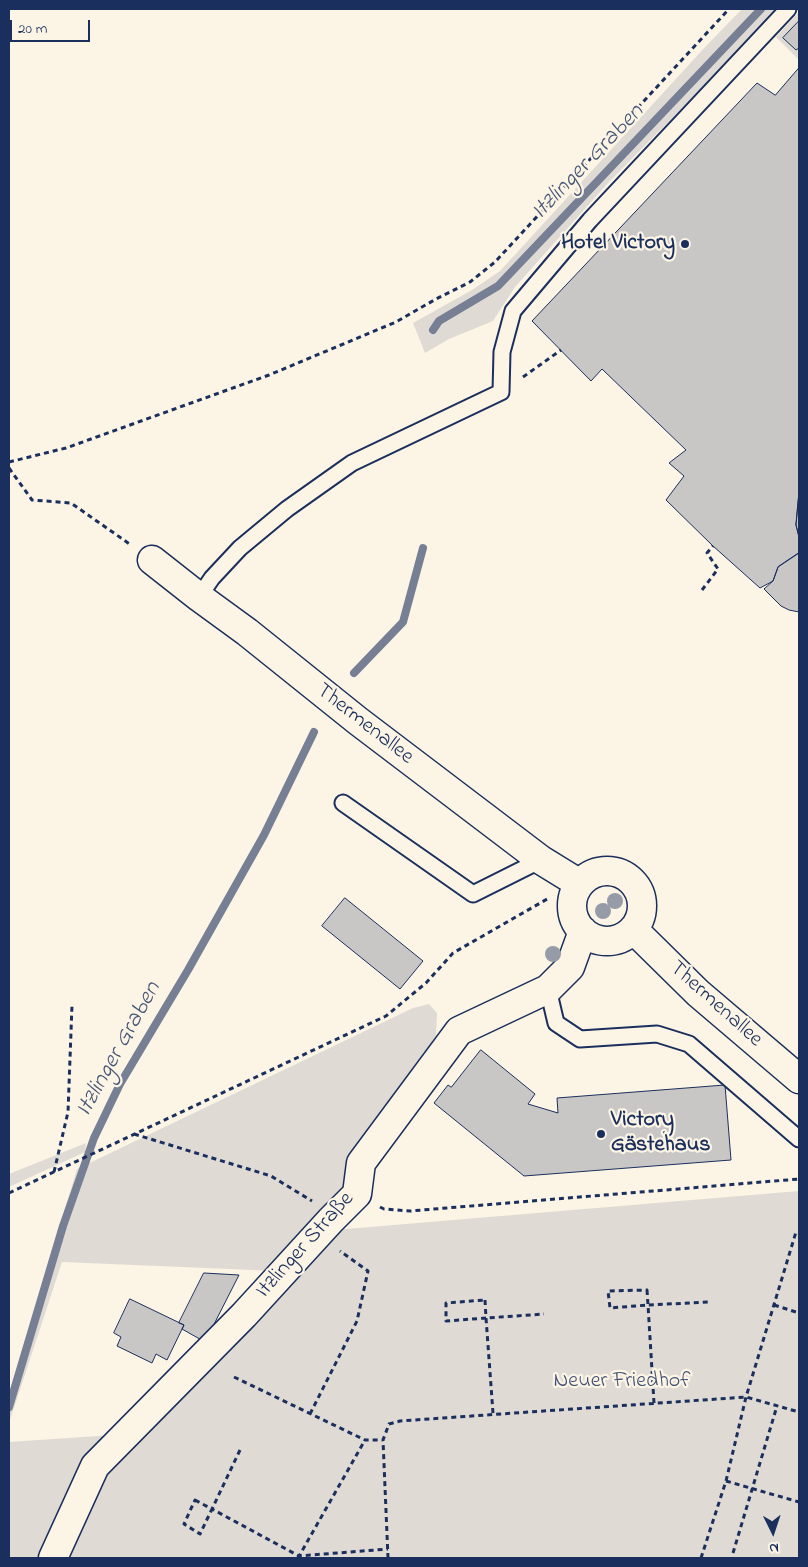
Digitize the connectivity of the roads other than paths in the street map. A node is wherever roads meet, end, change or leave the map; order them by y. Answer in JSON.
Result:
{"nodes":[{"id":1,"x":788,"y":9,"type":"edge"},
{"id":2,"x":152,"y":560,"type":"road end"},
{"id":3,"x":199,"y":597,"type":"junction"},
{"id":4,"x":343,"y":803,"type":"dead end"},
{"id":5,"x":541,"y":860,"type":"junction"},
{"id":6,"x":578,"y":888,"type":"junction"},
{"id":7,"x":634,"y":929,"type":"junction"},
{"id":8,"x":583,"y":931,"type":"junction"},
{"id":9,"x":548,"y":989,"type":"junction"},
{"id":10,"x":799,"y":1079,"type":"edge"},
{"id":11,"x":799,"y":1139,"type":"edge"},
{"id":12,"x":53,"y":1558,"type":"edge"}],
"edges":[{"from":1,"to":3,"type":"lane"},
{"from":2,"to":3,"type":"street","name":"Thermenallee"},
{"from":3,"to":5,"type":"street","name":"Thermenallee"},
{"from":4,"to":5,"type":"lane"},
{"from":5,"to":6,"type":"street","name":"Thermenallee"},
{"from":6,"to":7,"type":"street"},
{"from":6,"to":8,"type":"street"},
{"from":7,"to":8,"type":"street"},
{"from":7,"to":10,"type":"street","name":"Thermenallee"},
{"from":8,"to":9,"type":"street","name":"Itzlinger Straße"},
{"from":9,"to":11,"type":"lane"},
{"from":9,"to":12,"type":"street","name":"Itzlinger Straße"}]}
